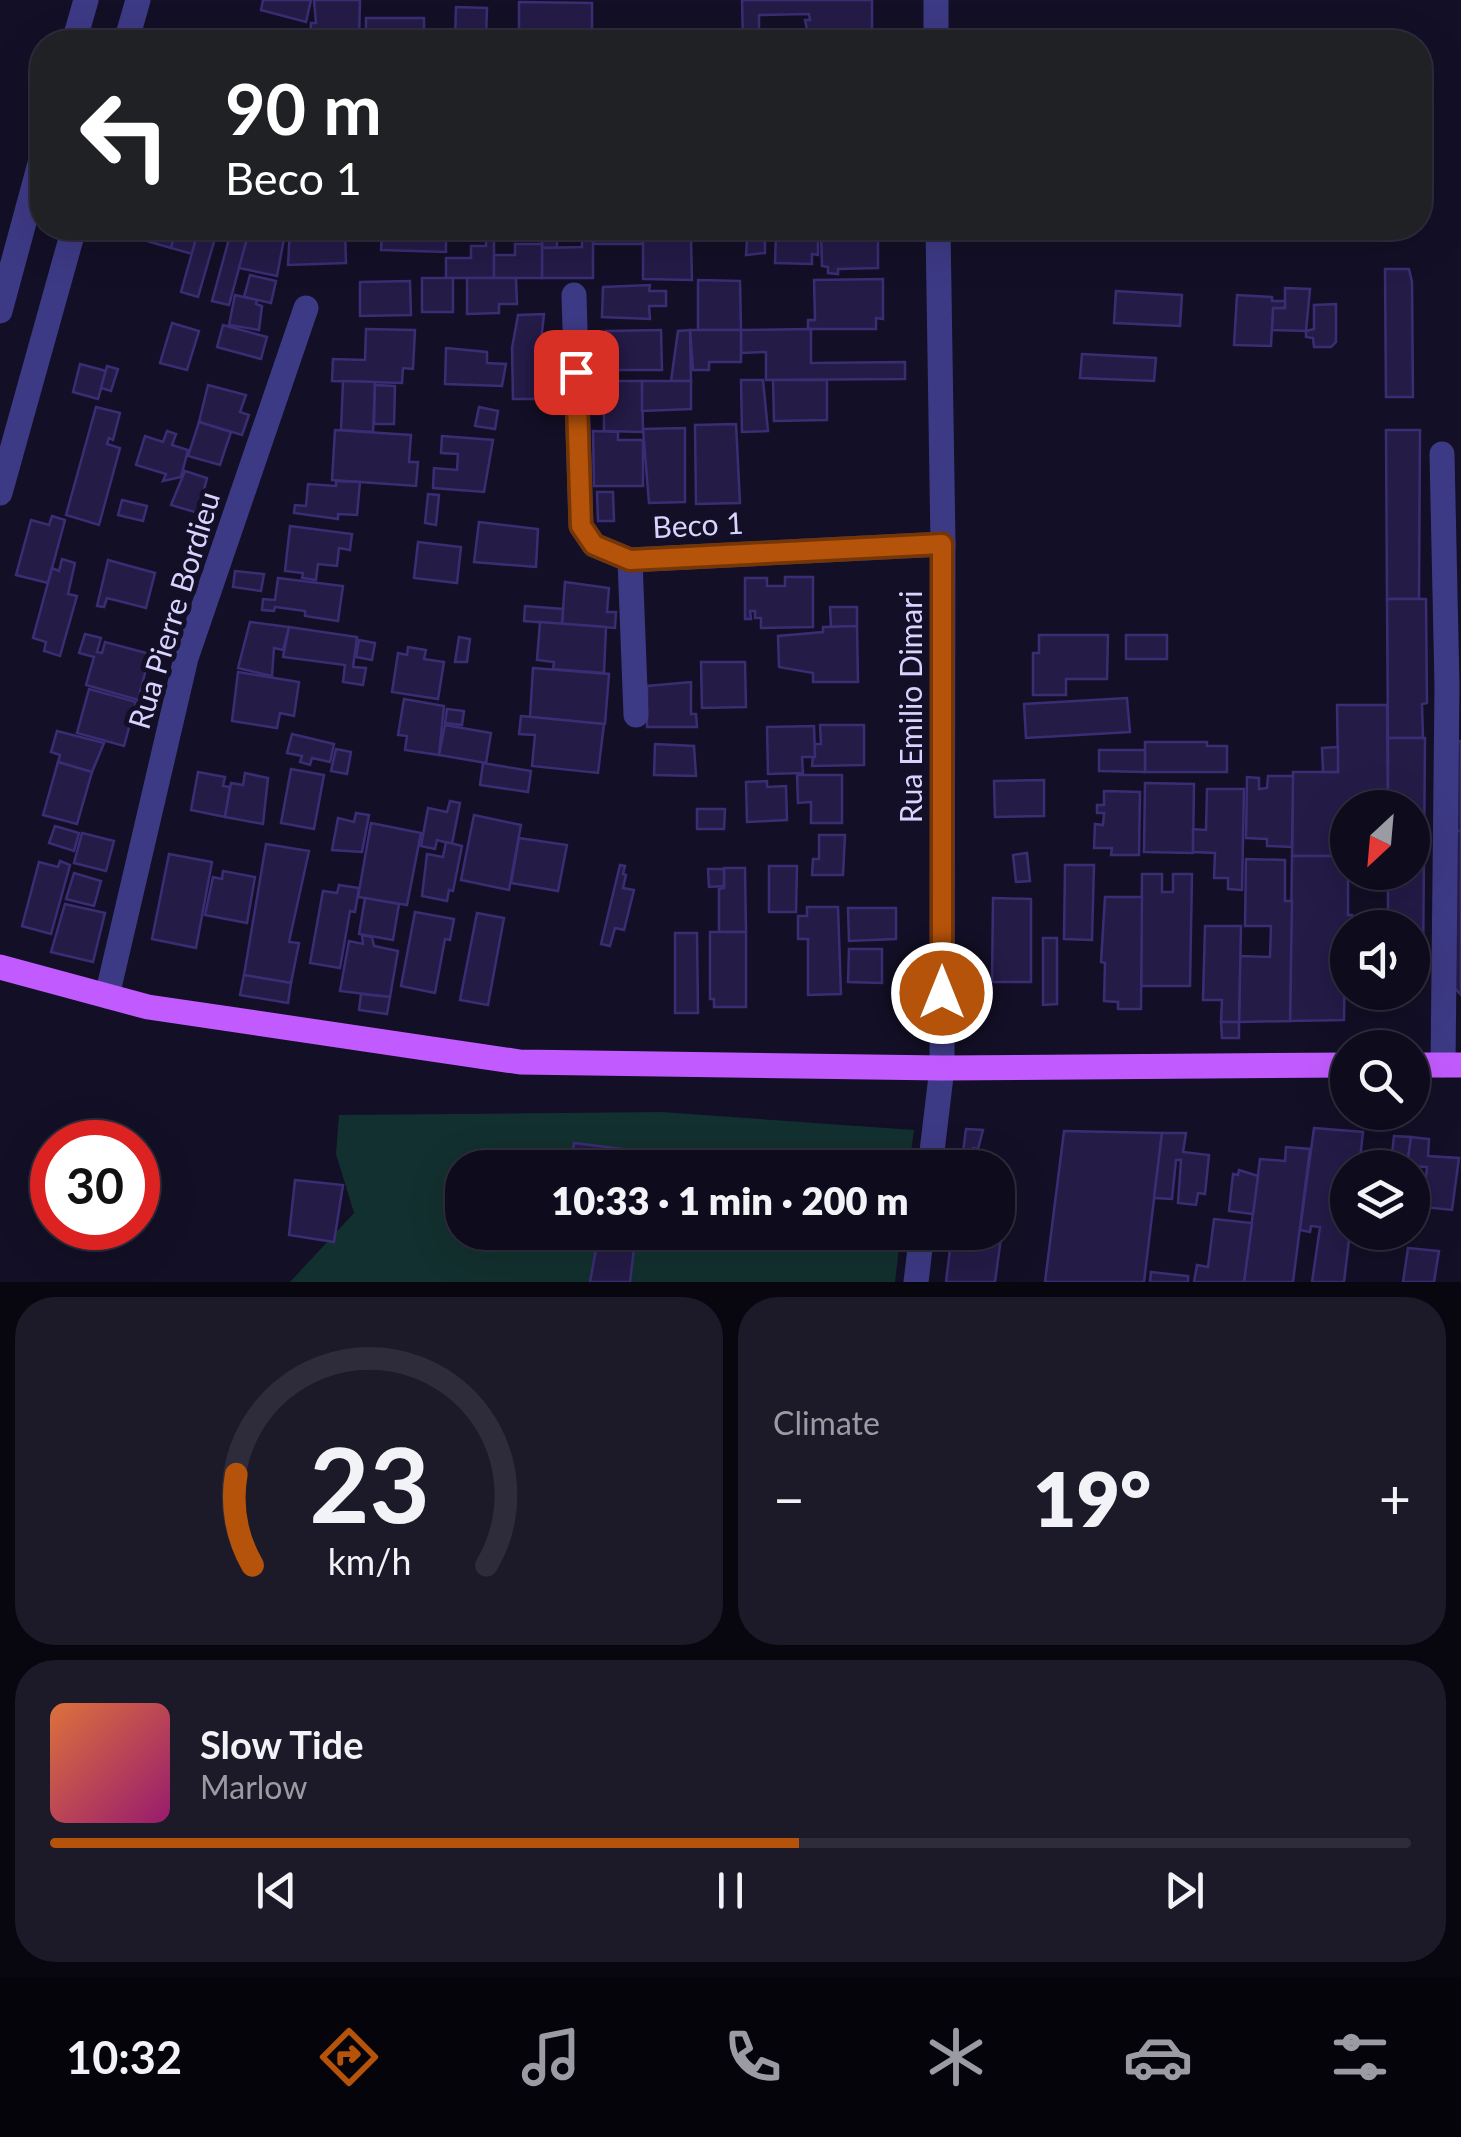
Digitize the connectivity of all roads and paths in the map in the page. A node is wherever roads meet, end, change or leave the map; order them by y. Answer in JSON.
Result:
{"nodes":[{"id":1,"x":86,"y":0,"type":"edge"},
{"id":2,"x":138,"y":0,"type":"edge"},
{"id":3,"x":936,"y":0,"type":"edge"},
{"id":4,"x":77,"y":30,"type":"edge"},
{"id":5,"x":129,"y":30,"type":"edge"},
{"id":6,"x":936,"y":30,"type":"edge"},
{"id":7,"x":30,"y":200,"type":"edge"},
{"id":8,"x":71,"y":240,"type":"edge"},
{"id":9,"x":938,"y":240,"type":"edge"},
{"id":10,"x":574,"y":295,"type":"dead end"},
{"id":11,"x":306,"y":308,"type":"dead end"},
{"id":12,"x":0,"y":311,"type":"edge"},
{"id":13,"x":1442,"y":454,"type":"dead end"},
{"id":14,"x":0,"y":493,"type":"edge"},
{"id":15,"x":942,"y":544,"type":"junction"},
{"id":16,"x":630,"y":560,"type":"junction"},
{"id":17,"x":636,"y":715,"type":"dead end"},
{"id":18,"x":0,"y":968,"type":"edge"},
{"id":19,"x":107,"y":996,"type":"junction"},
{"id":20,"x":1330,"y":1065,"type":"edge"},
{"id":21,"x":1452,"y":1065,"type":"edge"},
{"id":22,"x":942,"y":1068,"type":"junction"},
{"id":23,"x":932,"y":1150,"type":"edge"},
{"id":24,"x":920,"y":1250,"type":"edge"},
{"id":25,"x":916,"y":1282,"type":"edge"}],
"edges":[{"from":1,"to":4,"type":"street"},
{"from":2,"to":5,"type":"street"},
{"from":3,"to":6,"type":"street"},
{"from":7,"to":12,"type":"street"},
{"from":8,"to":14,"type":"street"},
{"from":9,"to":15,"type":"street","name":"Rua Emilio Dimari"},
{"from":10,"to":16,"type":"street","name":"Beco 1"},
{"from":11,"to":19,"type":"street","name":"Rua Pierre Bordieu"},
{"from":13,"to":21,"type":"street"},
{"from":15,"to":16,"type":"street","name":"Beco 1"},
{"from":15,"to":22,"type":"street","name":"Rua Emilio Dimari"},
{"from":16,"to":17,"type":"street"},
{"from":18,"to":19,"type":"main road"},
{"from":19,"to":22,"type":"main road"},
{"from":20,"to":22,"type":"main road"},
{"from":22,"to":23,"type":"street","name":"Rua Emilio Dimari"},
{"from":24,"to":25,"type":"street"}]}
